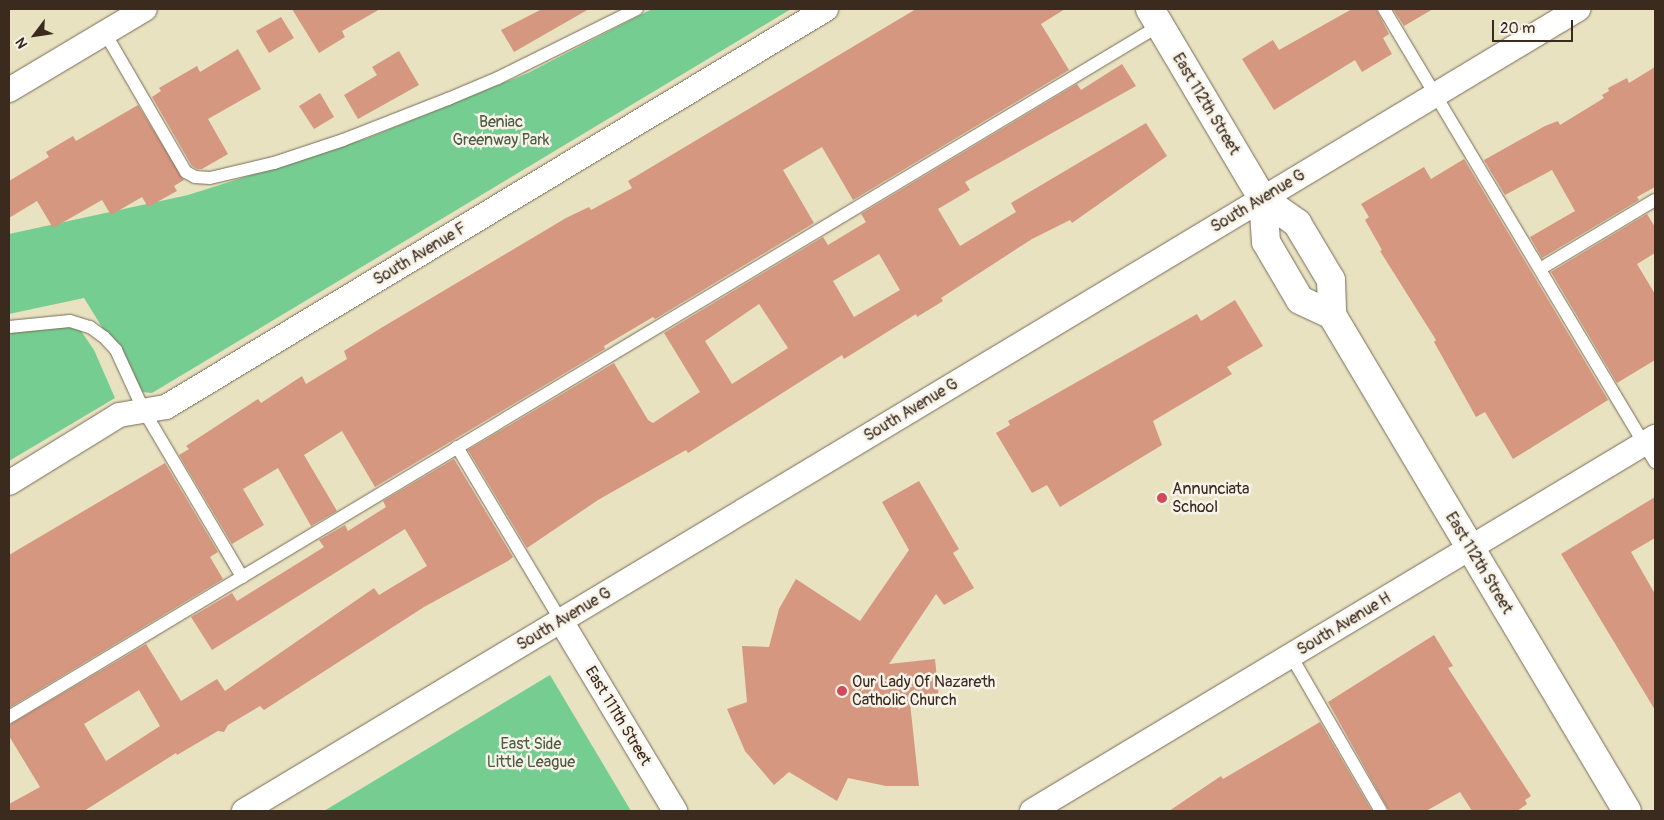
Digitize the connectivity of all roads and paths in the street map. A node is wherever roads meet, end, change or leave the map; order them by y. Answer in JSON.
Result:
{"nodes":[{"id":1,"x":145,"y":9,"type":"edge"},
{"id":2,"x":637,"y":9,"type":"edge"},
{"id":3,"x":826,"y":9,"type":"edge"},
{"id":4,"x":1384,"y":9,"type":"edge"},
{"id":5,"x":1578,"y":9,"type":"edge"},
{"id":6,"x":1155,"y":17,"type":"edge"},
{"id":7,"x":105,"y":33,"type":"junction"},
{"id":8,"x":9,"y":90,"type":"edge"},
{"id":9,"x":1435,"y":95,"type":"junction"},
{"id":10,"x":1263,"y":199,"type":"junction"},
{"id":11,"x":1655,"y":200,"type":"edge"},
{"id":12,"x":1540,"y":270,"type":"junction"},
{"id":13,"x":1332,"y":316,"type":"junction"},
{"id":14,"x":9,"y":327,"type":"edge"},
{"id":15,"x":144,"y":411,"type":"junction"},
{"id":16,"x":457,"y":447,"type":"junction"},
{"id":17,"x":1652,"y":447,"type":"edge"},
{"id":18,"x":9,"y":483,"type":"edge"},
{"id":19,"x":1470,"y":548,"type":"junction"},
{"id":20,"x":242,"y":576,"type":"junction"},
{"id":21,"x":561,"y":621,"type":"junction"},
{"id":22,"x":1291,"y":656,"type":"junction"},
{"id":23,"x":9,"y":717,"type":"edge"},
{"id":24,"x":244,"y":811,"type":"edge"},
{"id":25,"x":675,"y":811,"type":"edge"},
{"id":26,"x":1032,"y":811,"type":"edge"},
{"id":27,"x":1381,"y":811,"type":"edge"},
{"id":28,"x":1627,"y":811,"type":"edge"}],
"edges":[{"from":1,"to":7,"type":"street"},
{"from":2,"to":7,"type":"lane"},
{"from":3,"to":15,"type":"street","name":"South Avenue F"},
{"from":4,"to":9,"type":"lane"},
{"from":5,"to":9,"type":"street","name":"South Avenue G"},
{"from":6,"to":10,"type":"street","name":"East 112th Street"},
{"from":6,"to":16,"type":"lane"},
{"from":7,"to":8,"type":"street"},
{"from":9,"to":10,"type":"street","name":"South Avenue G"},
{"from":9,"to":12,"type":"lane"},
{"from":10,"to":13,"type":"street","name":"East 112th Street"},
{"from":10,"to":13,"type":"street","name":"East 112th Street"},
{"from":10,"to":21,"type":"street","name":"South Avenue G"},
{"from":11,"to":12,"type":"lane"},
{"from":12,"to":17,"type":"lane"},
{"from":13,"to":19,"type":"street","name":"East 112th Street"},
{"from":14,"to":15,"type":"lane"},
{"from":15,"to":18,"type":"street","name":"South Avenue F"},
{"from":15,"to":20,"type":"lane"},
{"from":16,"to":20,"type":"lane"},
{"from":16,"to":21,"type":"lane"},
{"from":17,"to":19,"type":"street","name":"South Avenue H"},
{"from":19,"to":22,"type":"street","name":"South Avenue H"},
{"from":19,"to":28,"type":"street","name":"East 112th Street"},
{"from":20,"to":23,"type":"lane"},
{"from":21,"to":24,"type":"street","name":"South Avenue G"},
{"from":21,"to":25,"type":"street","name":"East 111th Street"},
{"from":22,"to":26,"type":"street","name":"South Avenue H"},
{"from":22,"to":27,"type":"lane"}]}
